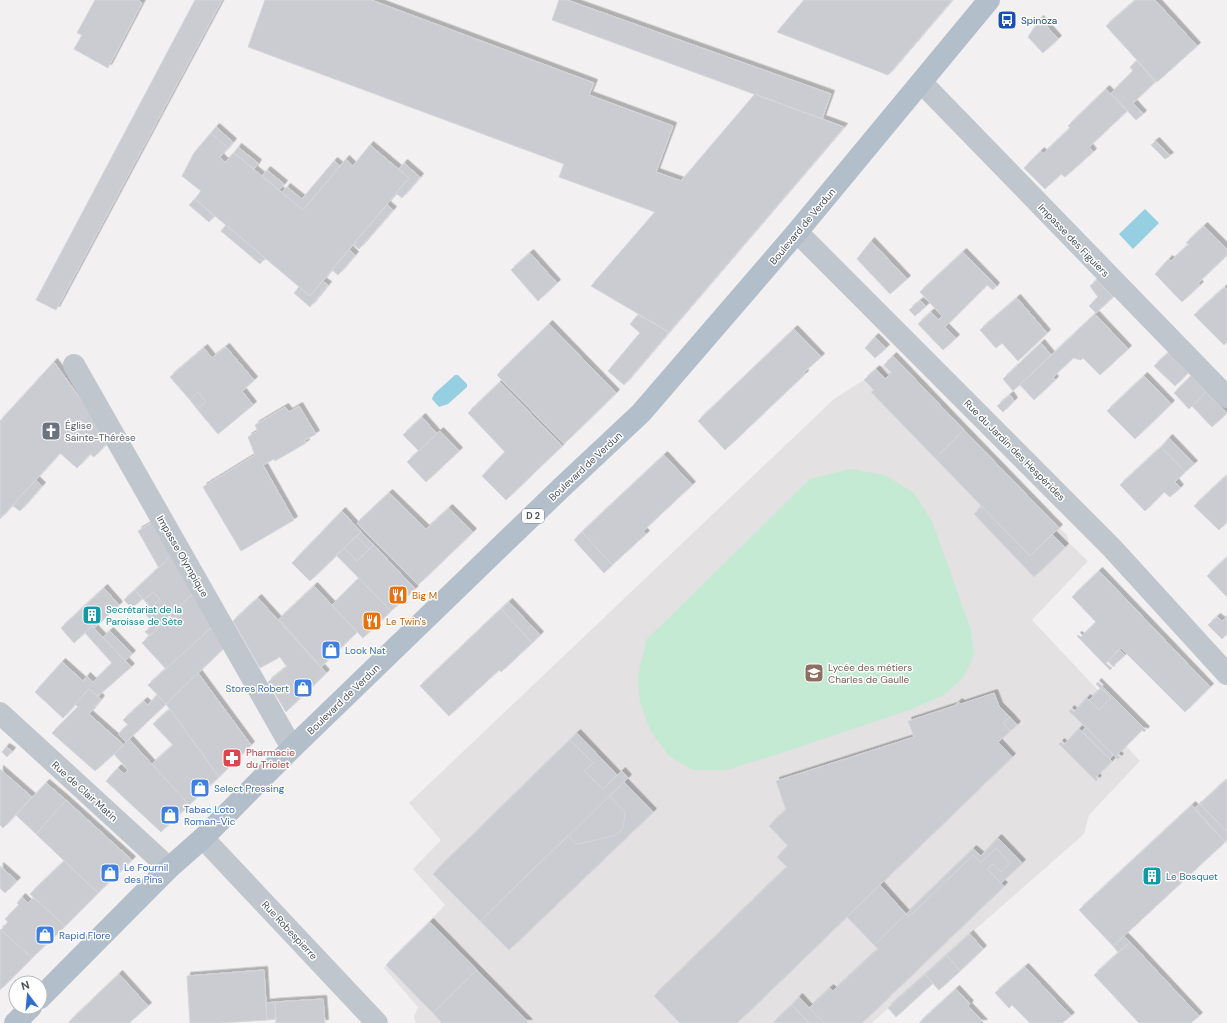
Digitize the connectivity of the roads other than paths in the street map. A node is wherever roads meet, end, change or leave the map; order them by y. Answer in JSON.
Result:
{"nodes":[{"id":1,"x":989,"y":0,"type":"edge"},
{"id":2,"x":922,"y":82,"type":"junction"},
{"id":3,"x":797,"y":232,"type":"junction"},
{"id":4,"x":74,"y":364,"type":"dead end"},
{"id":5,"x":1227,"y":397,"type":"edge"},
{"id":6,"x":1227,"y":674,"type":"edge"},
{"id":7,"x":0,"y":713,"type":"edge"},
{"id":8,"x":292,"y":748,"type":"junction"},
{"id":9,"x":203,"y":838,"type":"junction"},
{"id":10,"x":169,"y":868,"type":"junction"},
{"id":11,"x":48,"y":990,"type":"edge"},
{"id":12,"x":23,"y":1015,"type":"edge"},
{"id":13,"x":15,"y":1023,"type":"edge"},
{"id":14,"x":377,"y":1023,"type":"edge"}],
"edges":[{"from":1,"to":2,"type":"main road","name":"Boulevard de Verdun","number":"D 2"},
{"from":2,"to":3,"type":"main road","name":"Boulevard de Verdun","number":"D 2"},
{"from":2,"to":5,"type":"street","name":"Impasse des Figuiers"},
{"from":3,"to":6,"type":"street","name":"Rue du Jardin des Hespérides"},
{"from":3,"to":8,"type":"main road","name":"Boulevard de Verdun","number":"D 2"},
{"from":4,"to":8,"type":"street","name":"Impasse Olympique"},
{"from":7,"to":10,"type":"street","name":"Rue de Clair Matin"},
{"from":8,"to":9,"type":"main road","name":"Boulevard de Verdun","number":"D 2"},
{"from":9,"to":10,"type":"main road","name":"Boulevard de Verdun","number":"D 2"},
{"from":9,"to":14,"type":"street","name":"Rue Robespierre"},
{"from":10,"to":11,"type":"main road","name":"Boulevard de Verdun","number":"D 2"},
{"from":12,"to":13,"type":"main road"}]}
